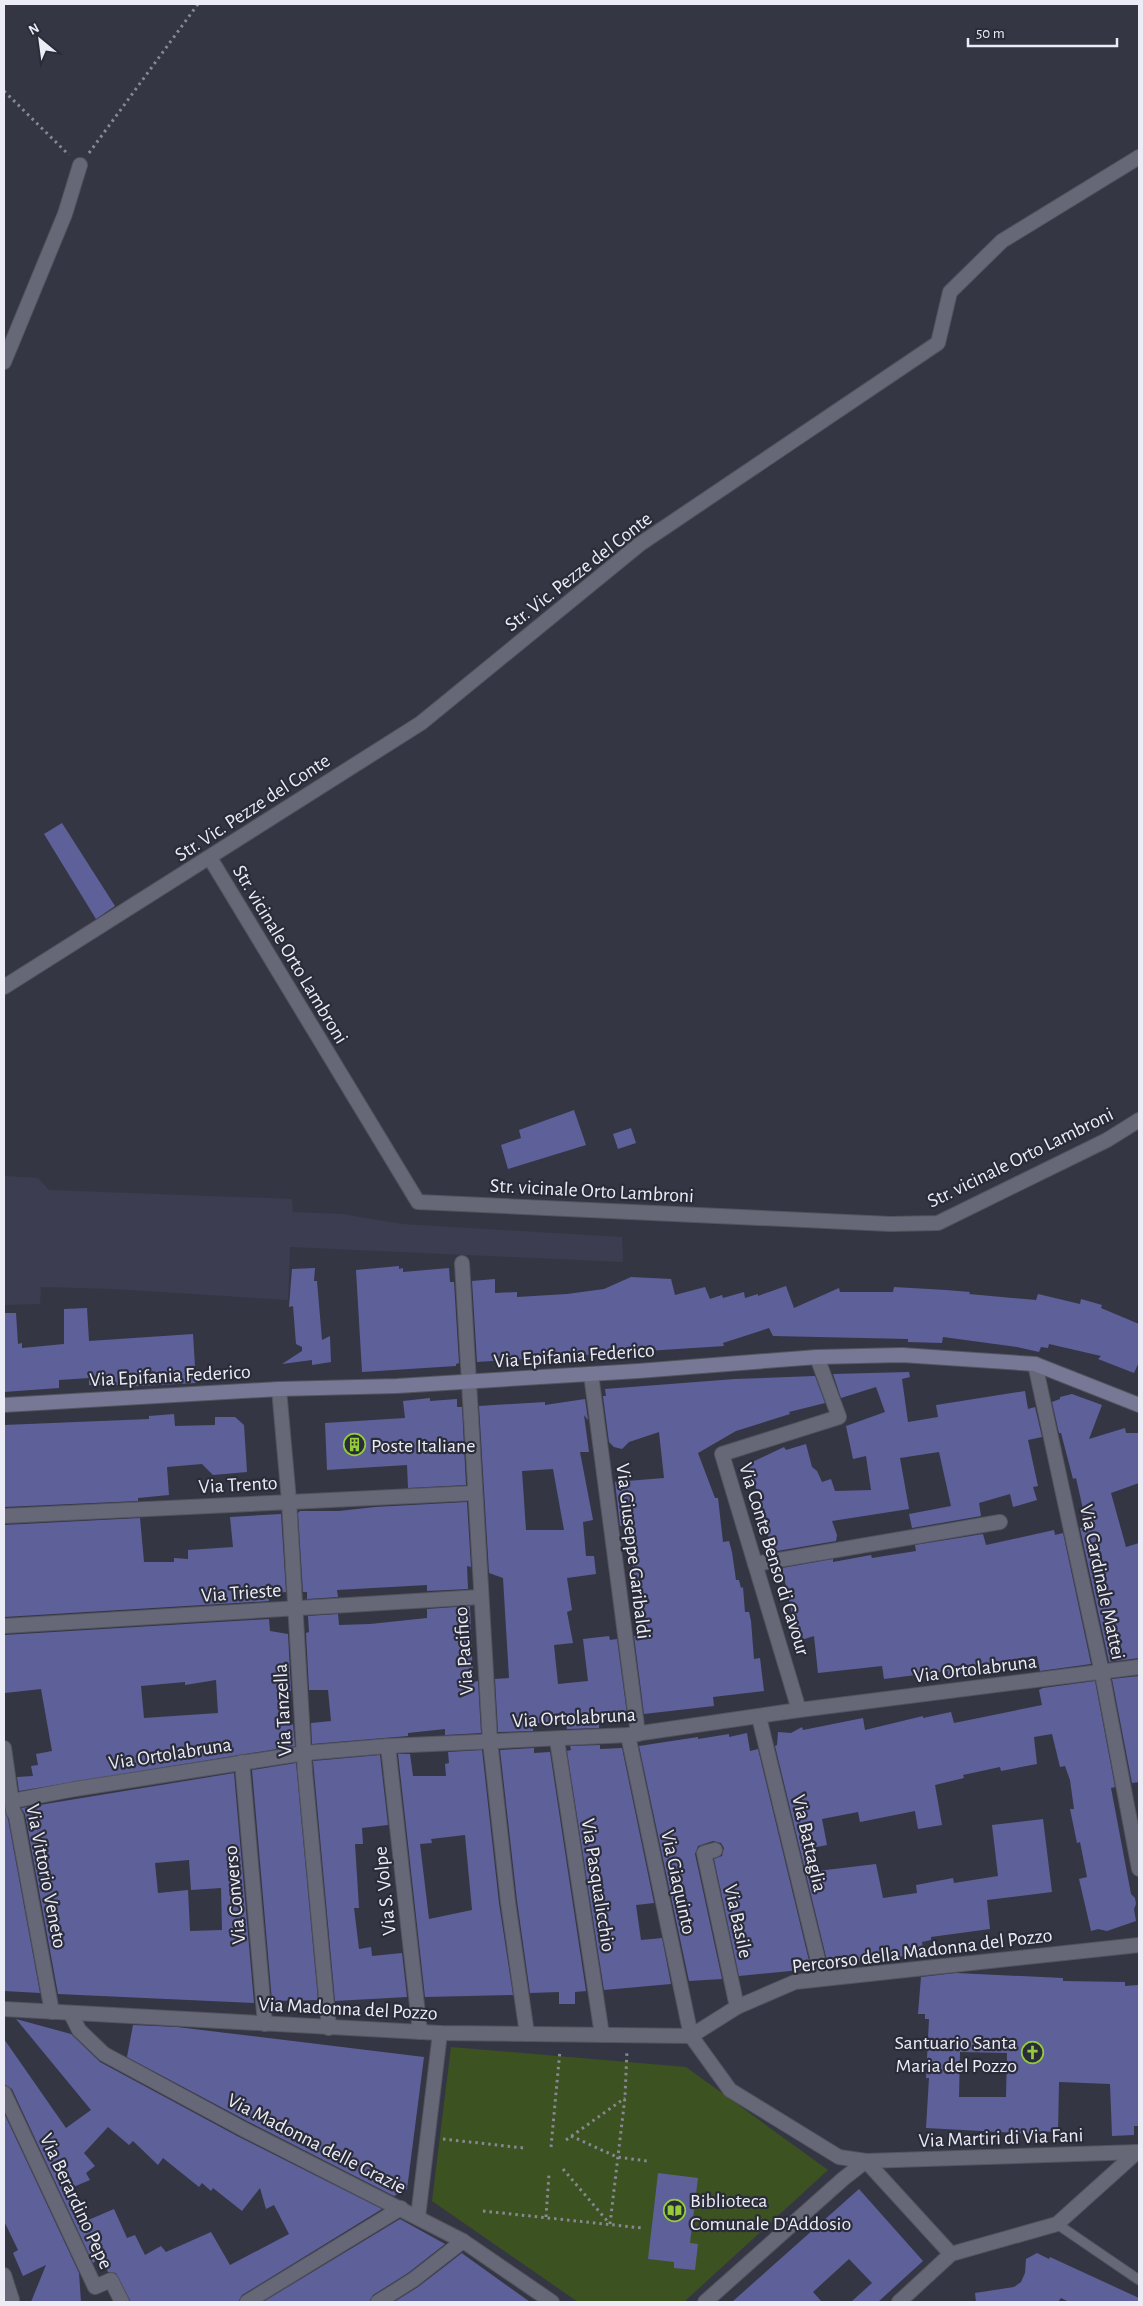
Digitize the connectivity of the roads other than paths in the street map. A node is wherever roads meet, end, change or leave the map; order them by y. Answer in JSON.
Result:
{"nodes":[{"id":1,"x":1139,"y":157,"type":"edge"},
{"id":2,"x":80,"y":166,"type":"road end"},
{"id":3,"x":4,"y":362,"type":"edge"},
{"id":4,"x":210,"y":858,"type":"junction"},
{"id":5,"x":4,"y":987,"type":"edge"},
{"id":6,"x":1139,"y":1120,"type":"edge"},
{"id":7,"x":462,"y":1263,"type":"dead end"},
{"id":8,"x":817,"y":1356,"type":"junction"},
{"id":9,"x":1035,"y":1364,"type":"junction"},
{"id":10,"x":591,"y":1374,"type":"junction"},
{"id":11,"x":469,"y":1382,"type":"junction"},
{"id":12,"x":279,"y":1389,"type":"junction"},
{"id":13,"x":4,"y":1405,"type":"edge"},
{"id":14,"x":1139,"y":1405,"type":"edge"},
{"id":15,"x":475,"y":1493,"type":"junction"},
{"id":16,"x":289,"y":1501,"type":"junction"},
{"id":17,"x":4,"y":1516,"type":"edge"},
{"id":18,"x":1000,"y":1522,"type":"dead end"},
{"id":19,"x":755,"y":1564,"type":"junction"},
{"id":20,"x":480,"y":1597,"type":"junction"},
{"id":21,"x":296,"y":1608,"type":"junction"},
{"id":22,"x":4,"y":1626,"type":"edge"},
{"id":23,"x":1139,"y":1667,"type":"edge"},
{"id":24,"x":1102,"y":1673,"type":"junction"},
{"id":25,"x":799,"y":1710,"type":"junction"},
{"id":26,"x":760,"y":1717,"type":"junction"},
{"id":27,"x":633,"y":1734,"type":"junction"},
{"id":28,"x":557,"y":1740,"type":"junction"},
{"id":29,"x":490,"y":1741,"type":"junction"},
{"id":30,"x":388,"y":1746,"type":"junction"},
{"id":31,"x":4,"y":1748,"type":"edge"},
{"id":32,"x":305,"y":1753,"type":"junction"},
{"id":33,"x":242,"y":1762,"type":"junction"},
{"id":34,"x":12,"y":1801,"type":"junction"},
{"id":35,"x":715,"y":1850,"type":"dead end"},
{"id":36,"x":1139,"y":1869,"type":"edge"},
{"id":37,"x":1139,"y":1945,"type":"edge"},
{"id":38,"x":822,"y":1978,"type":"junction"},
{"id":39,"x":737,"y":2007,"type":"junction"},
{"id":40,"x":4,"y":2009,"type":"edge"},
{"id":41,"x":52,"y":2012,"type":"junction"},
{"id":42,"x":71,"y":2014,"type":"junction"},
{"id":43,"x":265,"y":2024,"type":"junction"},
{"id":44,"x":329,"y":2028,"type":"junction"},
{"id":45,"x":420,"y":2032,"type":"junction"},
{"id":46,"x":440,"y":2033,"type":"junction"},
{"id":47,"x":527,"y":2034,"type":"junction"},
{"id":48,"x":602,"y":2035,"type":"junction"},
{"id":49,"x":691,"y":2036,"type":"junction"},
{"id":50,"x":4,"y":2093,"type":"edge"},
{"id":51,"x":1138,"y":2152,"type":"edge"},
{"id":52,"x":866,"y":2161,"type":"junction"},
{"id":53,"x":400,"y":2208,"type":"junction"},
{"id":54,"x":418,"y":2217,"type":"junction"},
{"id":55,"x":1057,"y":2224,"type":"junction"},
{"id":56,"x":463,"y":2241,"type":"junction"},
{"id":57,"x":951,"y":2254,"type":"junction"},
{"id":58,"x":4,"y":2275,"type":"edge"},
{"id":59,"x":1139,"y":2280,"type":"edge"},
{"id":60,"x":7,"y":2302,"type":"edge"},
{"id":61,"x":122,"y":2302,"type":"edge"},
{"id":62,"x":247,"y":2302,"type":"edge"},
{"id":63,"x":378,"y":2302,"type":"edge"},
{"id":64,"x":552,"y":2302,"type":"edge"},
{"id":65,"x":705,"y":2302,"type":"edge"},
{"id":66,"x":899,"y":2302,"type":"edge"}],
"edges":[{"from":1,"to":4,"type":"street","name":"Str. Vic. Pezze del Conte"},
{"from":2,"to":3,"type":"street"},
{"from":4,"to":5,"type":"street","name":"Str. Vic. Pezze del Conte"},
{"from":4,"to":6,"type":"street","name":"Str. vicinale Orto Lambroni"},
{"from":7,"to":11,"type":"street","name":"Via Pacifico"},
{"from":8,"to":9,"type":"main road","name":"Via Epifania Federico"},
{"from":8,"to":10,"type":"main road","name":"Via Epifania Federico"},
{"from":8,"to":19,"type":"street","name":"Via Conte Benso di Cavour"},
{"from":9,"to":14,"type":"main road","name":"Via Epifania Federico"},
{"from":9,"to":24,"type":"street","name":"Via Cardinale Mattei"},
{"from":10,"to":11,"type":"main road","name":"Via Epifania Federico"},
{"from":10,"to":27,"type":"street","name":"Via Giuseppe Garibaldi"},
{"from":11,"to":12,"type":"main road","name":"Via Epifania Federico"},
{"from":11,"to":15,"type":"street","name":"Via Pacifico"},
{"from":12,"to":13,"type":"main road","name":"Via Epifania Federico"},
{"from":12,"to":16,"type":"street","name":"Via Tanzella"},
{"from":15,"to":16,"type":"street","name":"Via Trento"},
{"from":15,"to":20,"type":"street","name":"Via Pacifico"},
{"from":16,"to":17,"type":"street","name":"Via Trento"},
{"from":16,"to":21,"type":"street","name":"Via Tanzella"},
{"from":18,"to":19,"type":"street"},
{"from":19,"to":25,"type":"street","name":"Via Conte Benso di Cavour"},
{"from":20,"to":21,"type":"street","name":"Via Trieste"},
{"from":20,"to":29,"type":"street","name":"Via Pacifico"},
{"from":21,"to":22,"type":"street","name":"Via Trieste"},
{"from":21,"to":32,"type":"street","name":"Via Tanzella"},
{"from":23,"to":24,"type":"street","name":"Via Ortolabruna"},
{"from":24,"to":25,"type":"street","name":"Via Ortolabruna"},
{"from":24,"to":36,"type":"street","name":"Via Cardinale Mattei"},
{"from":25,"to":26,"type":"street","name":"Via Ortolabruna"},
{"from":26,"to":27,"type":"street","name":"Via Ortolabruna"},
{"from":26,"to":38,"type":"street","name":"Via Battaglia"},
{"from":27,"to":28,"type":"street","name":"Via Ortolabruna"},
{"from":27,"to":49,"type":"street","name":"Via Giaquinto"},
{"from":28,"to":29,"type":"street","name":"Via Ortolabruna"},
{"from":28,"to":48,"type":"street","name":"Via Pasqualicchio"},
{"from":29,"to":30,"type":"street","name":"Via Ortolabruna"},
{"from":29,"to":47,"type":"street","name":"Via Pacifico"},
{"from":30,"to":32,"type":"street","name":"Via Ortolabruna"},
{"from":30,"to":45,"type":"street","name":"Via S. Volpe"},
{"from":31,"to":34,"type":"street","name":"Via Vittorio Veneto"},
{"from":32,"to":33,"type":"street","name":"Via Ortolabruna"},
{"from":32,"to":44,"type":"street","name":"Via Tanzella"},
{"from":33,"to":34,"type":"street","name":"Via Ortolabruna"},
{"from":33,"to":43,"type":"street","name":"Via Converso"},
{"from":34,"to":41,"type":"street","name":"Via Vittorio Veneto"},
{"from":35,"to":39,"type":"street","name":"Via Basile"},
{"from":37,"to":38,"type":"street","name":"Percorso della Madonna del Pozzo"},
{"from":38,"to":39,"type":"street","name":"Percorso della Madonna del Pozzo"},
{"from":39,"to":49,"type":"street","name":"Percorso della Madonna del Pozzo"},
{"from":40,"to":41,"type":"street","name":"Via Madonna del Pozzo"},
{"from":41,"to":42,"type":"street","name":"Via Madonna del Pozzo"},
{"from":42,"to":43,"type":"street","name":"Via Madonna del Pozzo"},
{"from":42,"to":53,"type":"street","name":"Via Madonna delle Grazie"},
{"from":43,"to":44,"type":"street","name":"Via Madonna del Pozzo"},
{"from":44,"to":45,"type":"street","name":"Via Madonna del Pozzo"},
{"from":45,"to":46,"type":"street","name":"Via Madonna del Pozzo"},
{"from":46,"to":47,"type":"street","name":"Via Madonna del Pozzo"},
{"from":46,"to":54,"type":"street"},
{"from":47,"to":48,"type":"street","name":"Via Madonna del Pozzo"},
{"from":48,"to":49,"type":"street","name":"Via Madonna del Pozzo"},
{"from":49,"to":52,"type":"street","name":"Via Martiri di Via Fani"},
{"from":50,"to":61,"type":"street","name":"Via Berardino Pepe"},
{"from":51,"to":52,"type":"street","name":"Via Martiri di Via Fani"},
{"from":51,"to":55,"type":"street","name":"Via Martiri di Via Fani"},
{"from":52,"to":57,"type":"street"},
{"from":52,"to":65,"type":"street"},
{"from":53,"to":54,"type":"street","name":"Via Madonna delle Grazie"},
{"from":53,"to":62,"type":"street"},
{"from":54,"to":56,"type":"street","name":"Via Madonna delle Grazie"},
{"from":55,"to":57,"type":"street","name":"Via Martiri di Via Fani"},
{"from":55,"to":59,"type":"lane"},
{"from":56,"to":63,"type":"street"},
{"from":56,"to":64,"type":"street","name":"Via Madonna delle Grazie"},
{"from":57,"to":66,"type":"street"},
{"from":58,"to":60,"type":"street"}]}
